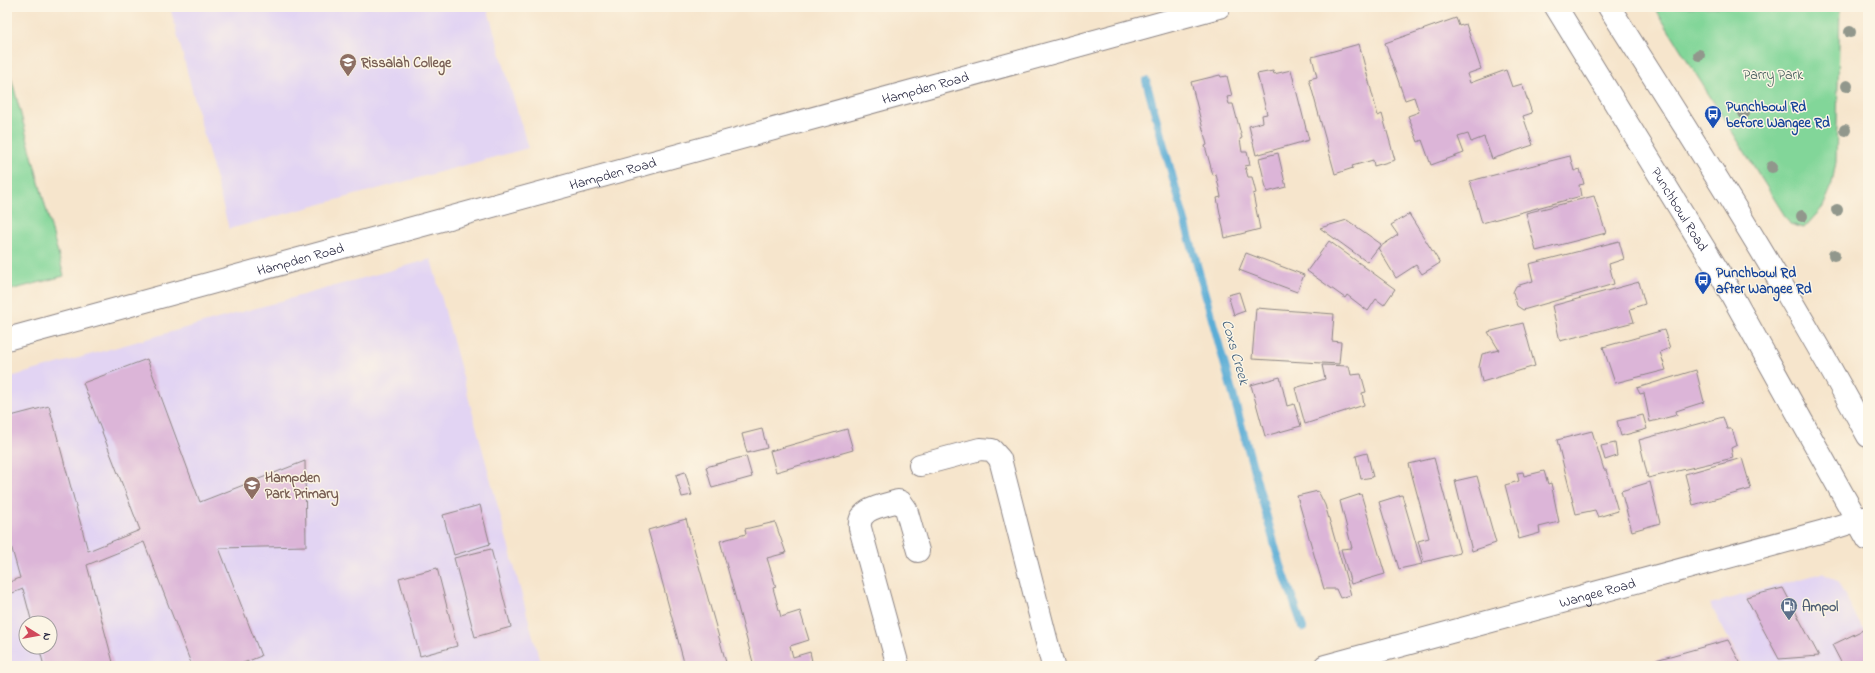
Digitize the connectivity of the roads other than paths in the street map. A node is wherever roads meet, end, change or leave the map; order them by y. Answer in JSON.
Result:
{"nodes":[{"id":1,"x":1219,"y":7,"type":"edge"},
{"id":2,"x":1556,"y":7,"type":"edge"},
{"id":3,"x":1609,"y":7,"type":"edge"},
{"id":4,"x":7,"y":339,"type":"edge"},
{"id":5,"x":1868,"y":436,"type":"edge"},
{"id":6,"x":920,"y":465,"type":"dead end"},
{"id":7,"x":1863,"y":519,"type":"edge"},
{"id":8,"x":1868,"y":540,"type":"edge"},
{"id":9,"x":918,"y":551,"type":"dead end"},
{"id":10,"x":898,"y":666,"type":"edge"},
{"id":11,"x":1053,"y":666,"type":"edge"},
{"id":12,"x":1325,"y":666,"type":"edge"}],
"edges":[{"from":1,"to":4,"type":"street","name":"Hampden Road"},
{"from":2,"to":7,"type":"street","name":"Punchbowl Road"},
{"from":3,"to":5,"type":"street"},
{"from":6,"to":11,"type":"street"},
{"from":7,"to":8,"type":"street","name":"Punchbowl Road"},
{"from":7,"to":12,"type":"street","name":"Wangee Road"},
{"from":9,"to":10,"type":"street"}]}
